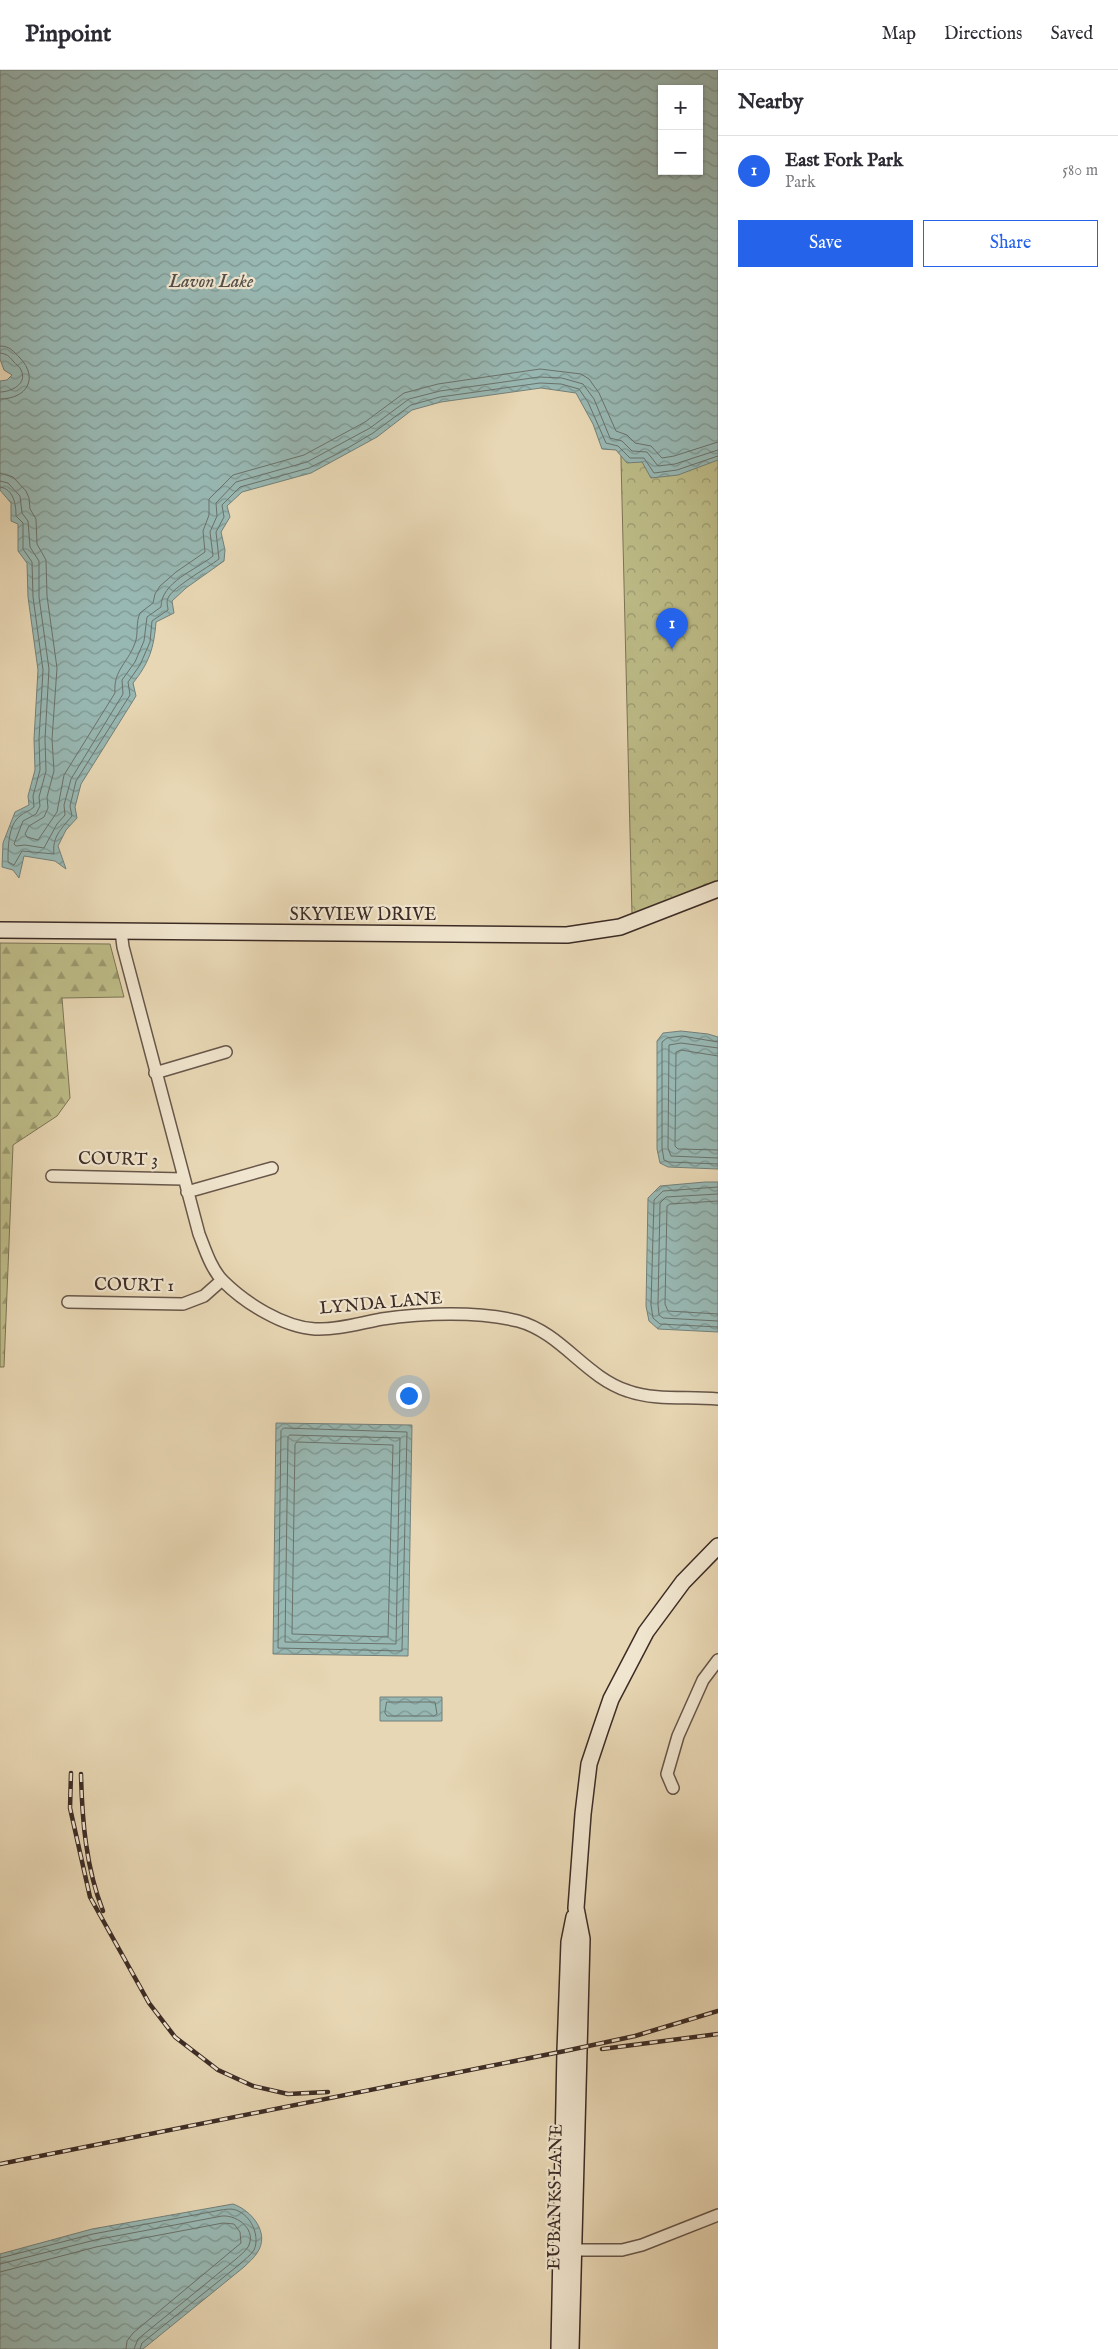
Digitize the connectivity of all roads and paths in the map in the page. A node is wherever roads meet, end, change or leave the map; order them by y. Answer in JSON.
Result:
{"nodes":[{"id":1,"x":718,"y":889,"type":"edge"},
{"id":2,"x":0,"y":930,"type":"edge"},
{"id":3,"x":121,"y":932,"type":"junction"},
{"id":4,"x":226,"y":1052,"type":"dead end"},
{"id":5,"x":155,"y":1073,"type":"junction"},
{"id":6,"x":272,"y":1168,"type":"dead end"},
{"id":7,"x":52,"y":1176,"type":"dead end"},
{"id":8,"x":183,"y":1179,"type":"junction"},
{"id":9,"x":187,"y":1192,"type":"junction"},
{"id":10,"x":222,"y":1280,"type":"junction"},
{"id":11,"x":68,"y":1302,"type":"dead end"},
{"id":12,"x":718,"y":1399,"type":"edge"},
{"id":13,"x":718,"y":1546,"type":"edge"},
{"id":14,"x":718,"y":1660,"type":"edge"},
{"id":15,"x":673,"y":1788,"type":"dead end"},
{"id":16,"x":718,"y":2215,"type":"edge"},
{"id":17,"x":567,"y":2250,"type":"junction"},
{"id":18,"x":559,"y":2349,"type":"edge"},
{"id":19,"x":571,"y":2349,"type":"edge"}],
"edges":[{"from":1,"to":3,"type":"street","name":"SKYVIEW DRIVE"},
{"from":2,"to":3,"type":"street","name":"SKYVIEW DRIVE"},
{"from":3,"to":5,"type":"street","name":"LYNDA LANE"},
{"from":4,"to":5,"type":"street"},
{"from":5,"to":8,"type":"street","name":"LYNDA LANE"},
{"from":6,"to":9,"type":"street"},
{"from":7,"to":8,"type":"street","name":"COURT 3"},
{"from":8,"to":9,"type":"street","name":"LYNDA LANE"},
{"from":9,"to":10,"type":"street","name":"LYNDA LANE"},
{"from":10,"to":11,"type":"street","name":"COURT 1"},
{"from":10,"to":12,"type":"street","name":"LYNDA LANE"},
{"from":13,"to":17,"type":"street","name":"EUBANKS LANE"},
{"from":14,"to":15,"type":"street"},
{"from":16,"to":17,"type":"street"},
{"from":17,"to":18,"type":"street","name":"EUBANKS LANE"},
{"from":17,"to":19,"type":"street","name":"EUBANKS LANE"}]}
